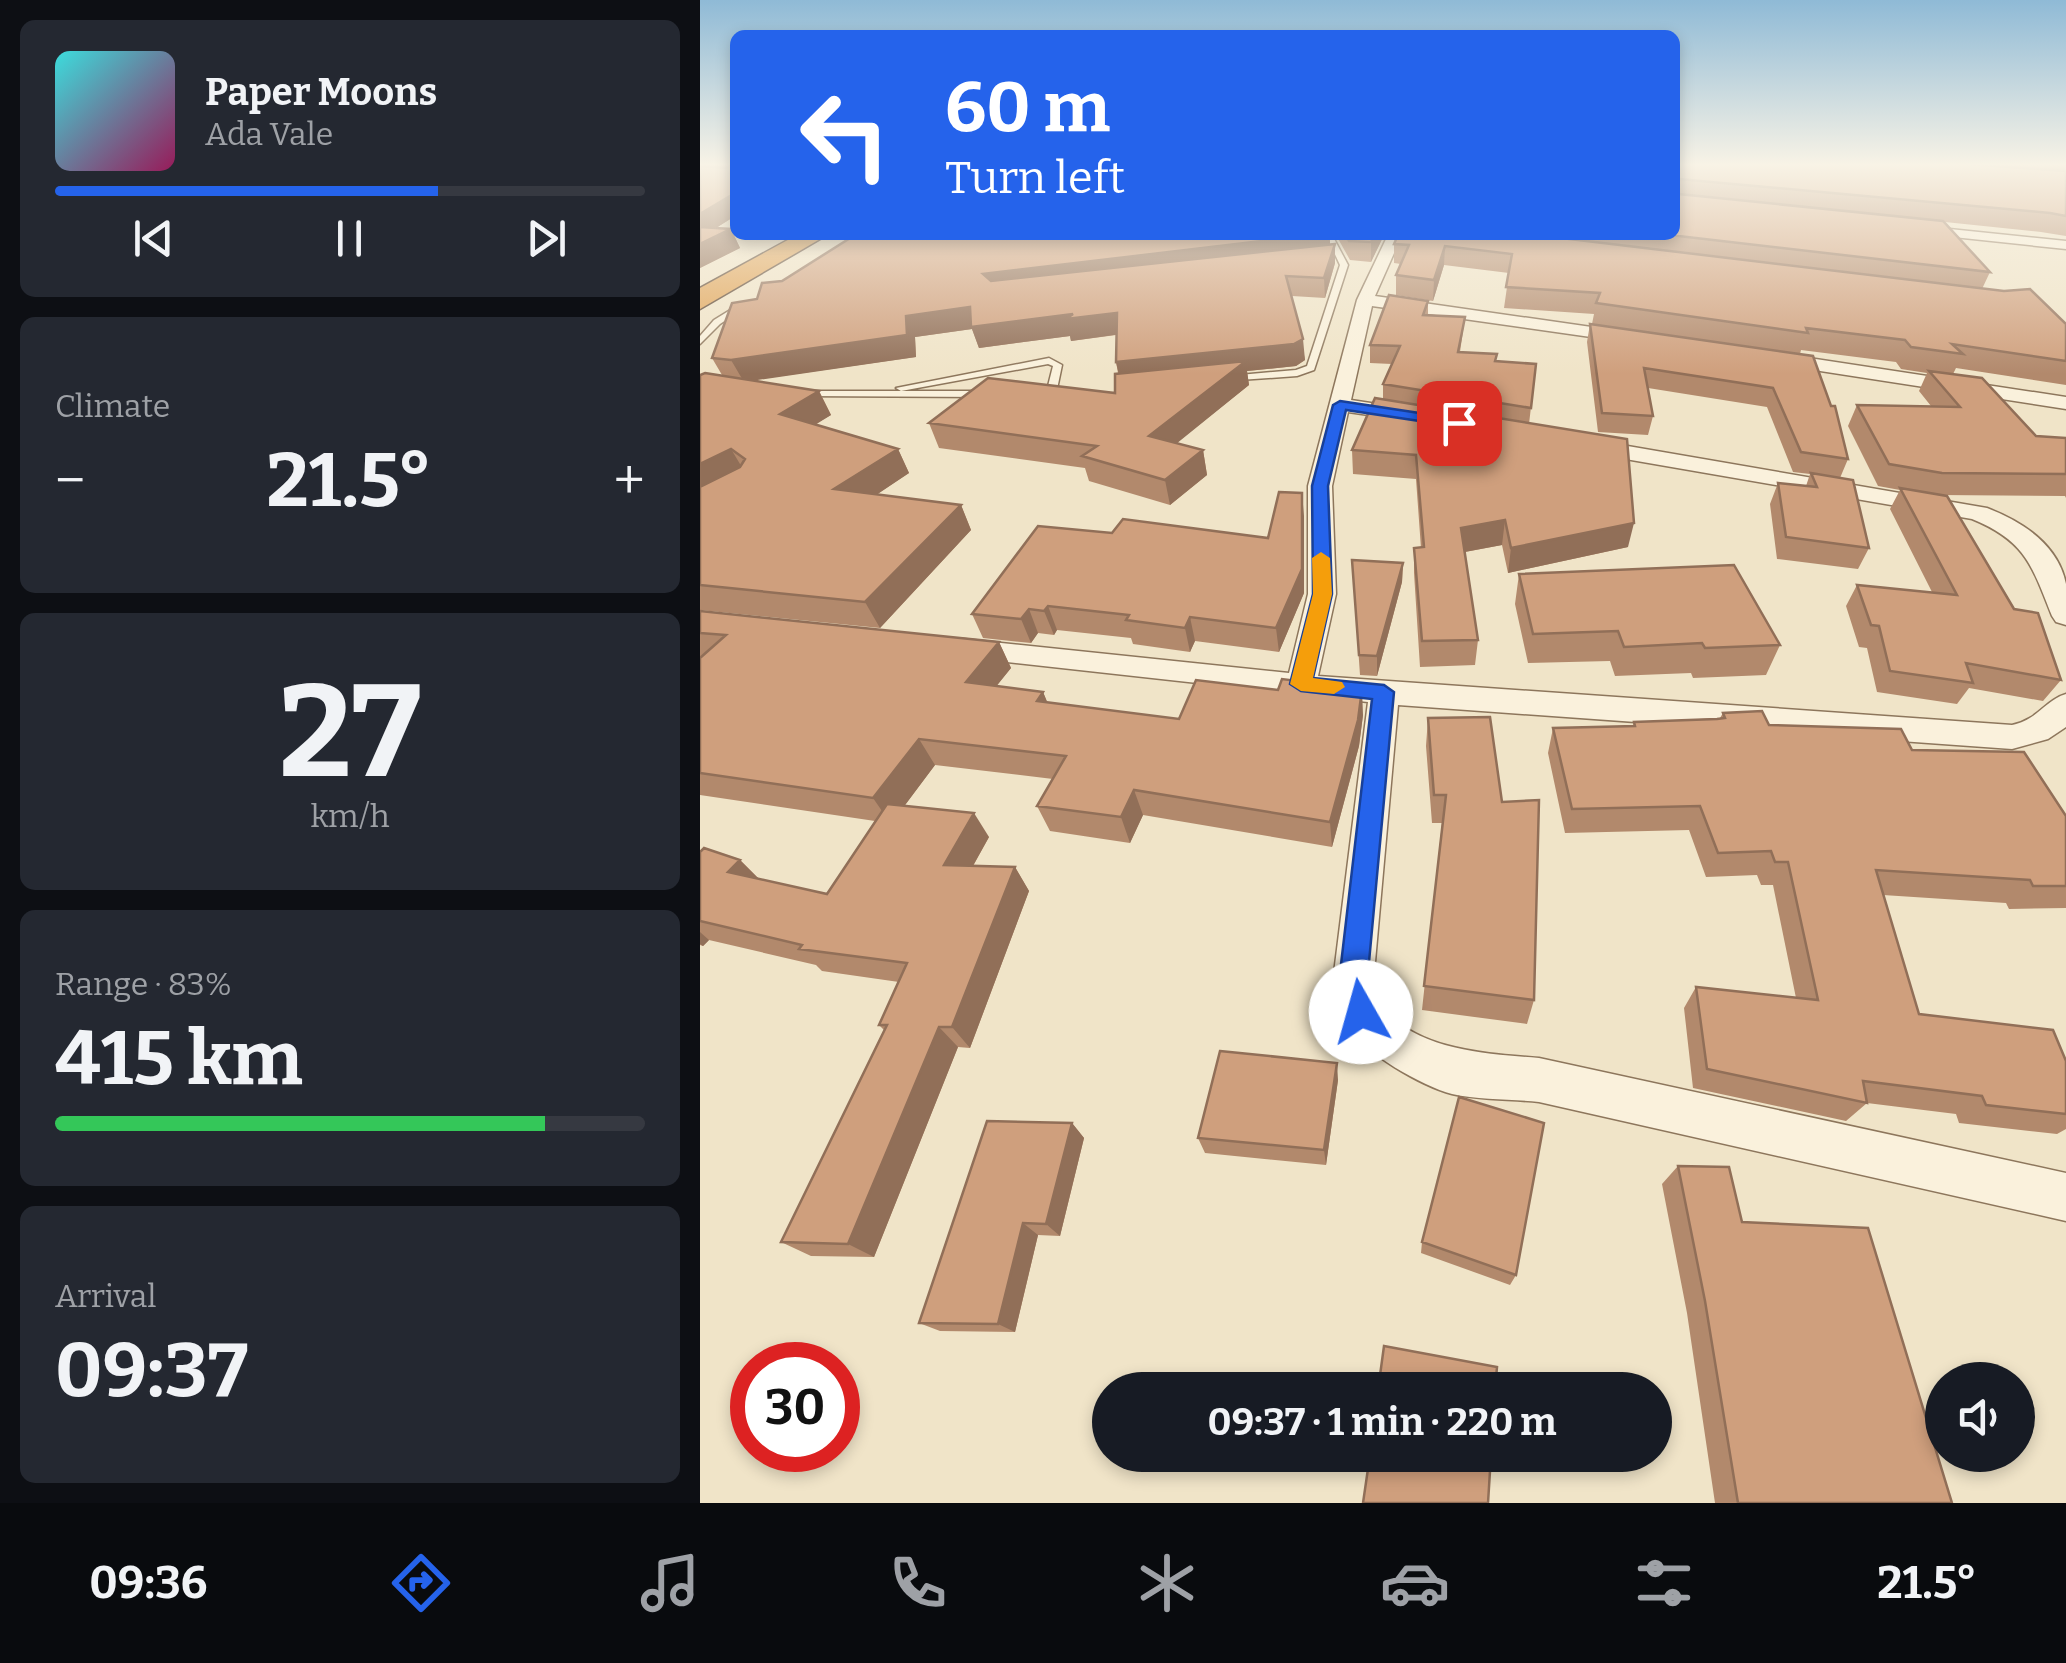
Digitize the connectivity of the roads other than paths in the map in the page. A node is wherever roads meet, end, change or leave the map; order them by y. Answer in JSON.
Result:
{"nodes":[{"id":1,"x":1965,"y":234,"type":"edge"},
{"id":2,"x":806,"y":240,"type":"edge"},
{"id":3,"x":1331,"y":240,"type":"edge"},
{"id":4,"x":1393,"y":240,"type":"edge"},
{"id":5,"x":2066,"y":245,"type":"edge"},
{"id":6,"x":1340,"y":257,"type":"junction"},
{"id":7,"x":1321,"y":259,"type":"edge"},
{"id":8,"x":760,"y":297,"type":"edge"},
{"id":9,"x":700,"y":300,"type":"edge"},
{"id":10,"x":1366,"y":300,"type":"junction"},
{"id":11,"x":700,"y":341,"type":"edge"},
{"id":12,"x":1657,"y":342,"type":"edge"},
{"id":13,"x":1754,"y":356,"type":"edge"},
{"id":14,"x":1222,"y":379,"type":"edge"},
{"id":15,"x":795,"y":394,"type":"edge"},
{"id":16,"x":995,"y":394,"type":"edge"},
{"id":17,"x":1033,"y":394,"type":"edge"},
{"id":18,"x":1052,"y":394,"type":"junction"},
{"id":19,"x":1066,"y":394,"type":"edge"},
{"id":20,"x":864,"y":395,"type":"junction"},
{"id":21,"x":2066,"y":403,"type":"edge"},
{"id":22,"x":1340,"y":405,"type":"junction"},
{"id":23,"x":1441,"y":420,"type":"edge"},
{"id":24,"x":1568,"y":443,"type":"edge"},
{"id":25,"x":2066,"y":616,"type":"edge"},
{"id":26,"x":928,"y":646,"type":"edge"},
{"id":27,"x":1301,"y":684,"type":"junction"},
{"id":28,"x":1384,"y":692,"type":"junction"},
{"id":29,"x":2066,"y":705,"type":"edge"},
{"id":30,"x":2066,"y":1198,"type":"edge"}],
"edges":[{"from":1,"to":5,"type":"street"},
{"from":2,"to":9,"type":"highway"},
{"from":3,"to":6,"type":"lane"},
{"from":4,"to":10,"type":"street"},
{"from":6,"to":7,"type":"lane"},
{"from":6,"to":14,"type":"lane"},
{"from":8,"to":11,"type":"lane"},
{"from":10,"to":12,"type":"street"},
{"from":10,"to":22,"type":"street"},
{"from":13,"to":21,"type":"street"},
{"from":15,"to":20,"type":"lane"},
{"from":16,"to":20,"type":"lane"},
{"from":17,"to":18,"type":"lane"},
{"from":18,"to":19,"type":"lane"},
{"from":18,"to":20,"type":"lane"},
{"from":22,"to":23,"type":"street"},
{"from":22,"to":27,"type":"street"},
{"from":24,"to":25,"type":"street"},
{"from":26,"to":27,"type":"street"},
{"from":27,"to":28,"type":"street"},
{"from":28,"to":29,"type":"street"},
{"from":28,"to":30,"type":"street"}]}
